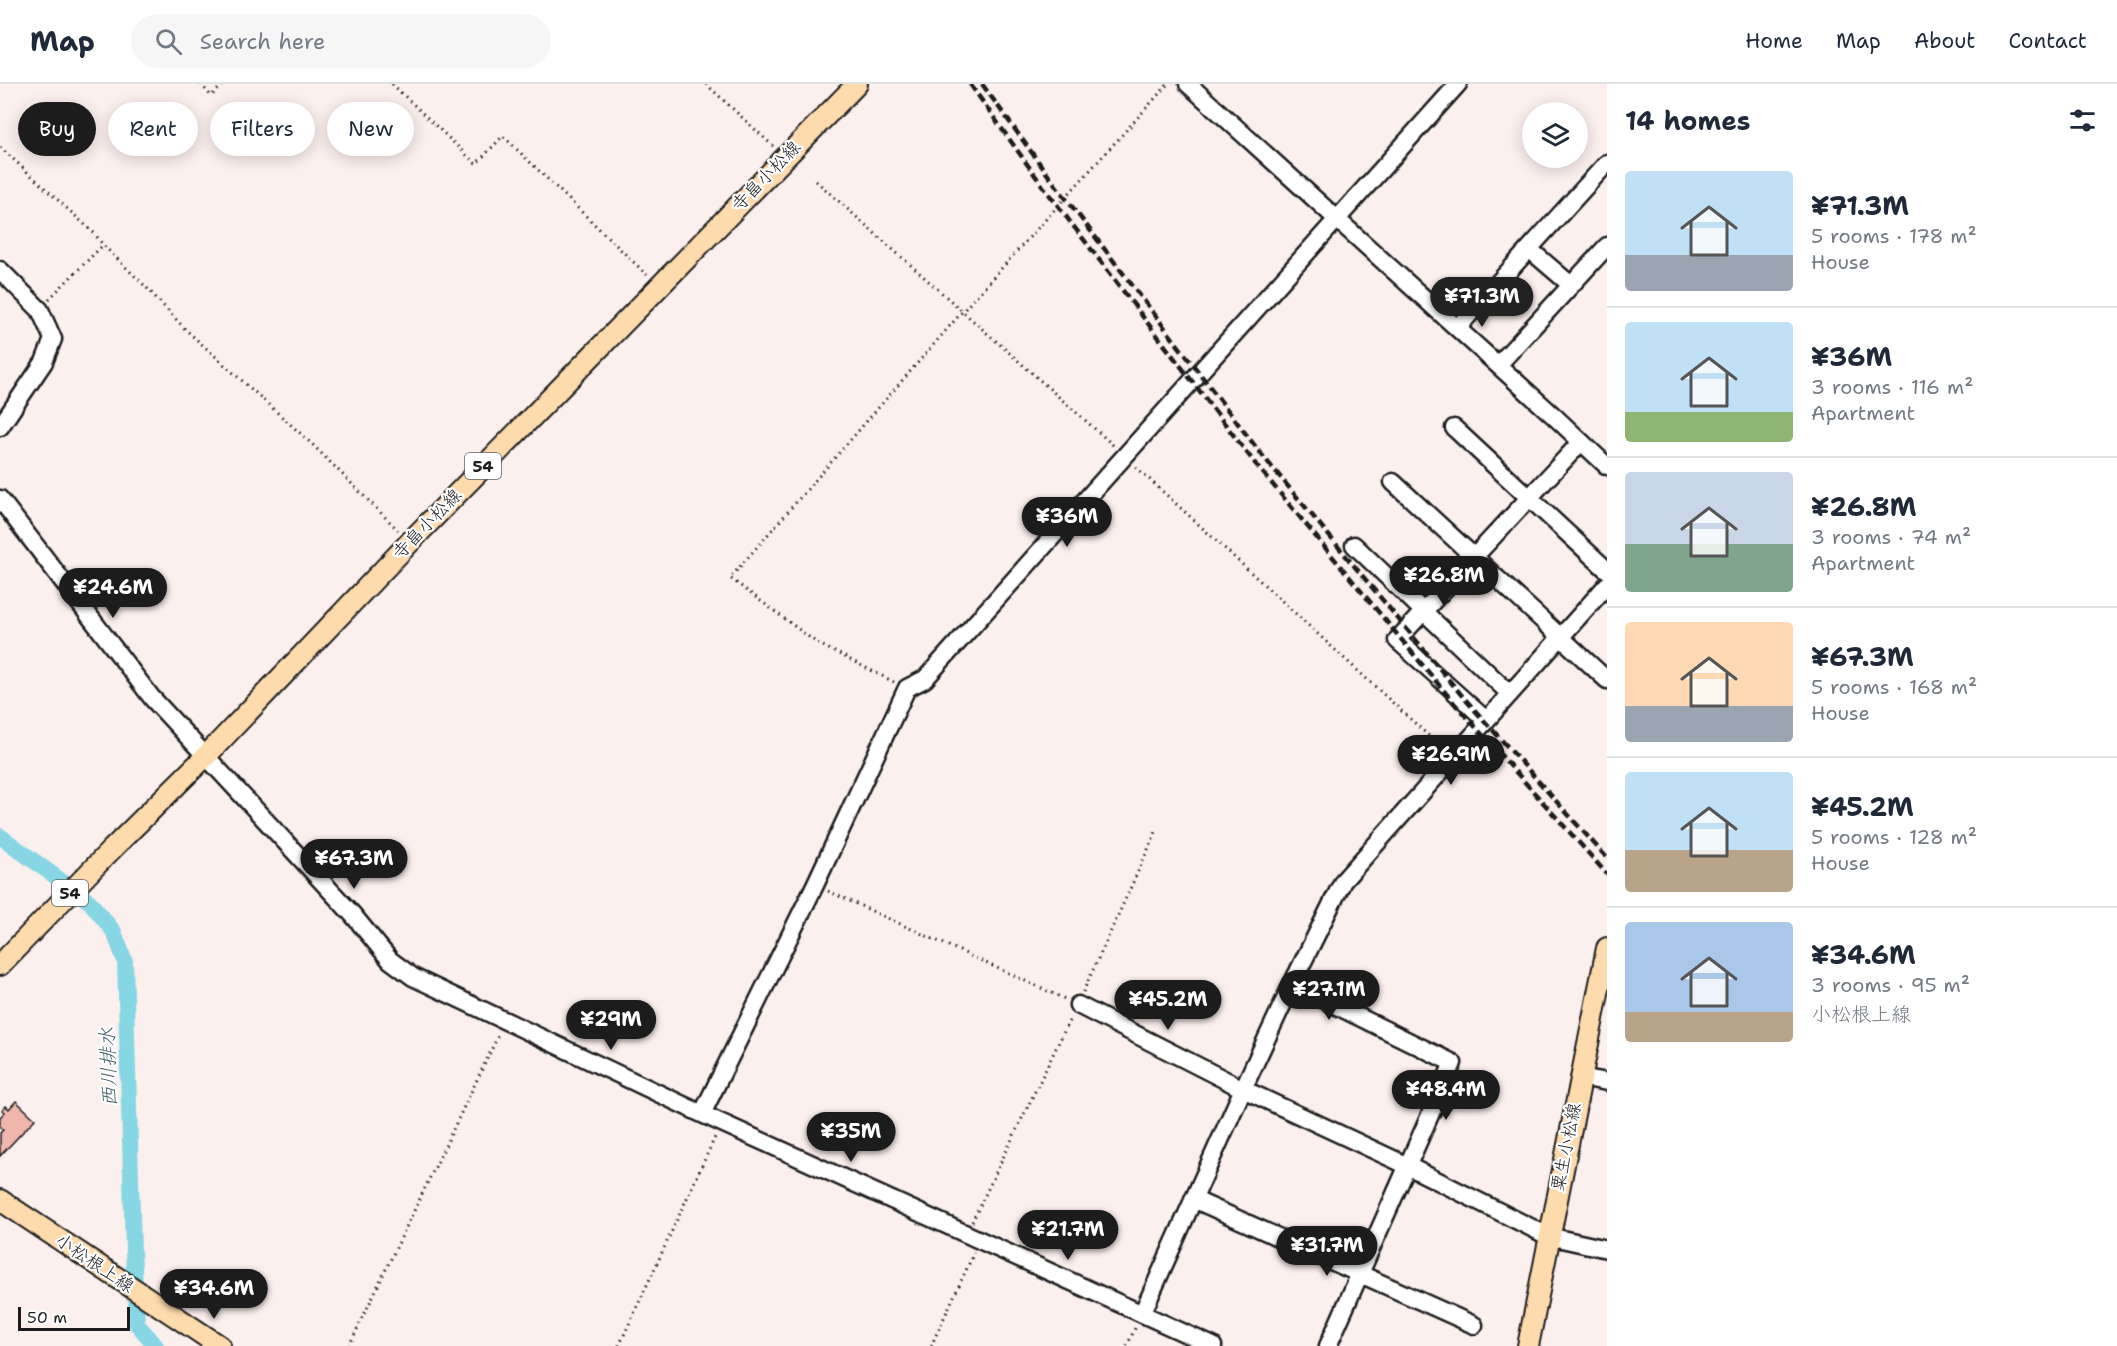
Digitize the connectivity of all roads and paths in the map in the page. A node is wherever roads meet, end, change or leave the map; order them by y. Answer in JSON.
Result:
{"nodes":[{"id":1,"x":201,"y":84,"type":"edge"},
{"id":2,"x":224,"y":84,"type":"edge"},
{"id":3,"x":392,"y":84,"type":"edge"},
{"id":4,"x":705,"y":84,"type":"edge"},
{"id":5,"x":857,"y":84,"type":"edge"},
{"id":6,"x":1168,"y":84,"type":"edge"},
{"id":7,"x":1188,"y":84,"type":"edge"},
{"id":8,"x":1458,"y":84,"type":"edge"},
{"id":9,"x":0,"y":147,"type":"edge"},
{"id":10,"x":785,"y":156,"type":"junction"},
{"id":11,"x":1607,"y":164,"type":"edge"},
{"id":12,"x":1337,"y":220,"type":"junction"},
{"id":13,"x":103,"y":245,"type":"junction"},
{"id":14,"x":1607,"y":246,"type":"edge"},
{"id":15,"x":1529,"y":249,"type":"junction"},
{"id":16,"x":0,"y":270,"type":"edge"},
{"id":17,"x":1571,"y":285,"type":"junction"},
{"id":18,"x":658,"y":286,"type":"junction"},
{"id":19,"x":40,"y":310,"type":"junction"},
{"id":20,"x":1457,"y":328,"type":"junction"},
{"id":21,"x":1498,"y":365,"type":"junction"},
{"id":22,"x":0,"y":427,"type":"edge"},
{"id":23,"x":1454,"y":428,"type":"dead end"},
{"id":24,"x":1581,"y":442,"type":"junction"},
{"id":25,"x":1607,"y":466,"type":"edge"},
{"id":26,"x":1393,"y":482,"type":"dead end"},
{"id":27,"x":1528,"y":497,"type":"junction"},
{"id":28,"x":0,"y":499,"type":"edge"},
{"id":29,"x":410,"y":542,"type":"junction"},
{"id":30,"x":1354,"y":545,"type":"dead end"},
{"id":31,"x":1474,"y":557,"type":"junction"},
{"id":32,"x":1607,"y":570,"type":"edge"},
{"id":33,"x":1607,"y":585,"type":"edge"},
{"id":34,"x":1423,"y":611,"type":"junction"},
{"id":35,"x":1561,"y":637,"type":"junction"},
{"id":36,"x":1607,"y":680,"type":"edge"},
{"id":37,"x":907,"y":688,"type":"junction"},
{"id":38,"x":1510,"y":694,"type":"junction"},
{"id":39,"x":1486,"y":720,"type":"junction"},
{"id":40,"x":206,"y":756,"type":"junction"},
{"id":41,"x":1156,"y":832,"type":"dead end"},
{"id":42,"x":815,"y":885,"type":"junction"},
{"id":43,"x":1606,"y":959,"type":"edge"},
{"id":44,"x":0,"y":965,"type":"edge"},
{"id":45,"x":1292,"y":984,"type":"junction"},
{"id":46,"x":1078,"y":1005,"type":"junction"},
{"id":47,"x":505,"y":1020,"type":"junction"},
{"id":48,"x":1580,"y":1077,"type":"junction"},
{"id":49,"x":1607,"y":1082,"type":"edge"},
{"id":50,"x":1243,"y":1089,"type":"junction"},
{"id":51,"x":702,"y":1114,"type":"junction"},
{"id":52,"x":722,"y":1123,"type":"junction"},
{"id":53,"x":1408,"y":1166,"type":"junction"},
{"id":54,"x":1193,"y":1199,"type":"junction"},
{"id":55,"x":0,"y":1200,"type":"edge"},
{"id":56,"x":1548,"y":1236,"type":"junction"},
{"id":57,"x":973,"y":1237,"type":"junction"},
{"id":58,"x":1607,"y":1249,"type":"edge"},
{"id":59,"x":1359,"y":1272,"type":"junction"},
{"id":60,"x":1142,"y":1314,"type":"junction"},
{"id":61,"x":1474,"y":1325,"type":"dead end"},
{"id":62,"x":220,"y":1346,"type":"edge"},
{"id":63,"x":349,"y":1346,"type":"edge"},
{"id":64,"x":619,"y":1346,"type":"edge"},
{"id":65,"x":931,"y":1346,"type":"edge"},
{"id":66,"x":1127,"y":1346,"type":"edge"},
{"id":67,"x":1213,"y":1346,"type":"edge"},
{"id":68,"x":1328,"y":1346,"type":"edge"},
{"id":69,"x":1528,"y":1346,"type":"edge"}],
"edges":[{"from":1,"to":2,"type":"path"},
{"from":3,"to":18,"type":"path"},
{"from":4,"to":10,"type":"path"},
{"from":5,"to":10,"type":"main road","name":"寺畠小松線","number":"54"},
{"from":6,"to":37,"type":"path"},
{"from":7,"to":12,"type":"street"},
{"from":8,"to":12,"type":"street"},
{"from":9,"to":13,"type":"path"},
{"from":10,"to":18,"type":"main road","name":"寺畠小松線","number":"54"},
{"from":11,"to":15,"type":"street"},
{"from":12,"to":20,"type":"street"},
{"from":12,"to":37,"type":"street"},
{"from":13,"to":19,"type":"path"},
{"from":13,"to":29,"type":"path"},
{"from":14,"to":17,"type":"street"},
{"from":15,"to":17,"type":"street"},
{"from":15,"to":20,"type":"street"},
{"from":16,"to":19,"type":"street"},
{"from":17,"to":21,"type":"street"},
{"from":18,"to":29,"type":"main road","name":"寺畠小松線","number":"54"},
{"from":19,"to":22,"type":"street"},
{"from":20,"to":21,"type":"street"},
{"from":21,"to":24,"type":"street"},
{"from":23,"to":27,"type":"street"},
{"from":24,"to":25,"type":"street"},
{"from":24,"to":27,"type":"street"},
{"from":26,"to":31,"type":"street"},
{"from":27,"to":31,"type":"street"},
{"from":27,"to":32,"type":"street"},
{"from":28,"to":40,"type":"street"},
{"from":29,"to":40,"type":"main road","name":"寺畠小松線","number":"54"},
{"from":30,"to":34,"type":"street"},
{"from":31,"to":34,"type":"street"},
{"from":31,"to":35,"type":"street"},
{"from":33,"to":35,"type":"street"},
{"from":34,"to":38,"type":"street"},
{"from":34,"to":39,"type":"street"},
{"from":35,"to":36,"type":"street"},
{"from":35,"to":38,"type":"street"},
{"from":37,"to":42,"type":"street"},
{"from":38,"to":39,"type":"street"},
{"from":39,"to":45,"type":"street"},
{"from":40,"to":44,"type":"main road","name":"寺畠小松線","number":"54"},
{"from":40,"to":47,"type":"street"},
{"from":41,"to":46,"type":"path"},
{"from":42,"to":46,"type":"path"},
{"from":42,"to":51,"type":"street"},
{"from":43,"to":48,"type":"main road","name":"粟生小松線"},
{"from":45,"to":50,"type":"street"},
{"from":45,"to":53,"type":"street"},
{"from":46,"to":50,"type":"street"},
{"from":46,"to":57,"type":"path"},
{"from":47,"to":51,"type":"street"},
{"from":47,"to":63,"type":"path"},
{"from":48,"to":49,"type":"street"},
{"from":48,"to":56,"type":"main road","name":"粟生小松線"},
{"from":50,"to":53,"type":"street"},
{"from":50,"to":54,"type":"street"},
{"from":51,"to":52,"type":"street"},
{"from":52,"to":57,"type":"street"},
{"from":52,"to":64,"type":"path"},
{"from":53,"to":56,"type":"street"},
{"from":53,"to":59,"type":"street"},
{"from":54,"to":59,"type":"street"},
{"from":54,"to":60,"type":"street"},
{"from":55,"to":62,"type":"main road","name":"小松根上線"},
{"from":56,"to":58,"type":"street"},
{"from":56,"to":69,"type":"main road","name":"粟生小松線"},
{"from":57,"to":60,"type":"street"},
{"from":57,"to":65,"type":"path"},
{"from":59,"to":61,"type":"street"},
{"from":59,"to":68,"type":"street"},
{"from":60,"to":66,"type":"path"},
{"from":60,"to":67,"type":"street"}]}
